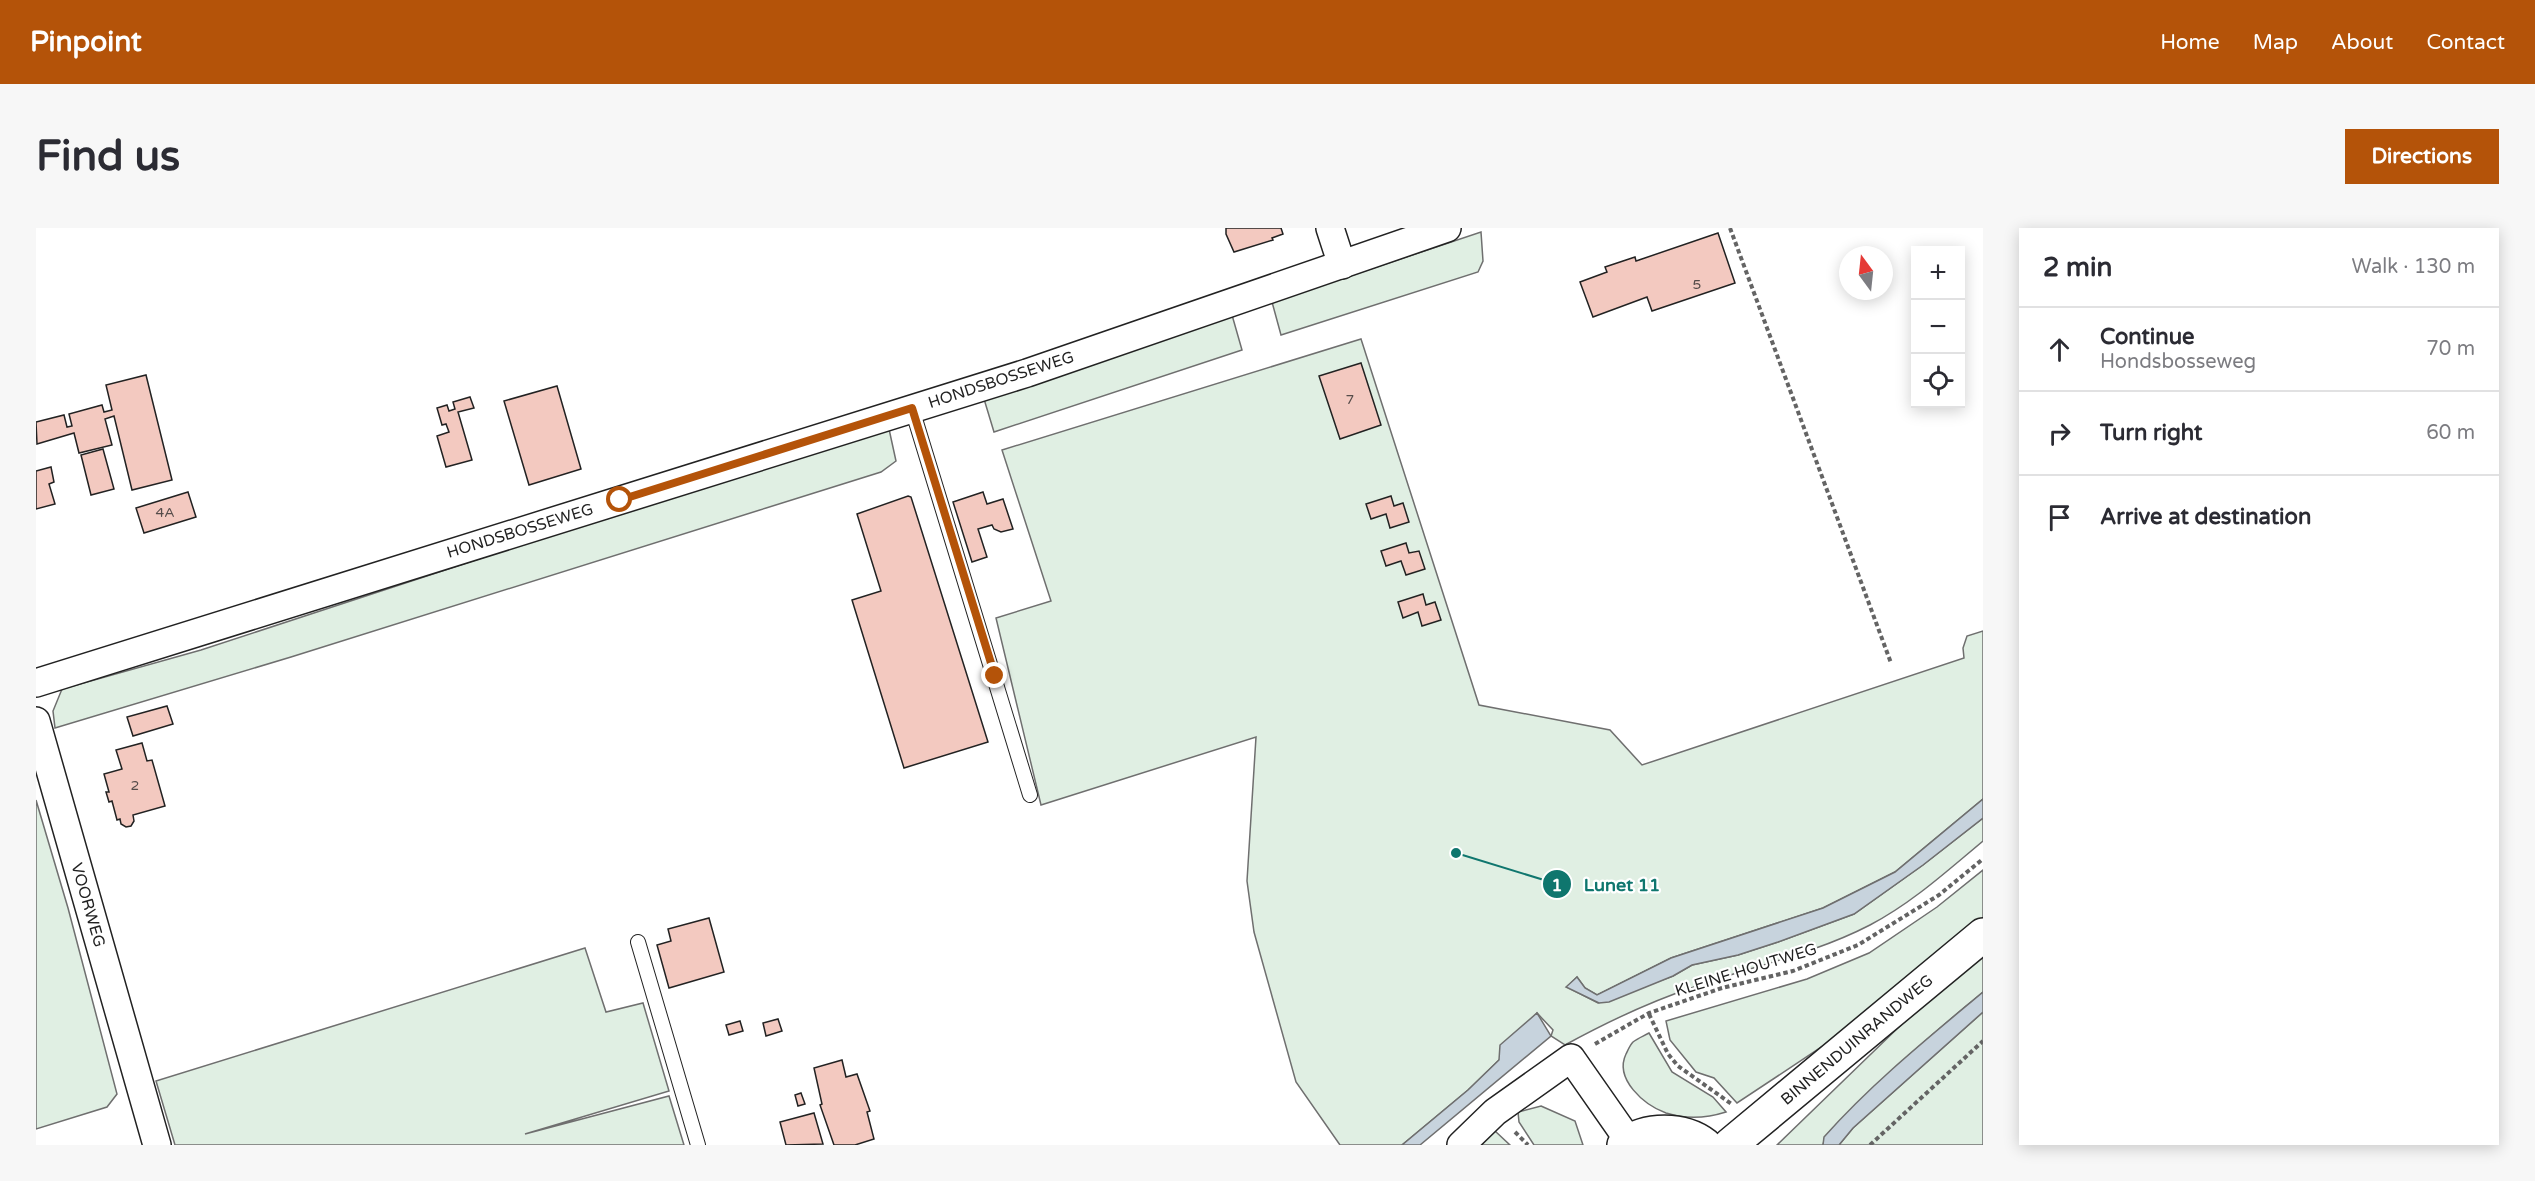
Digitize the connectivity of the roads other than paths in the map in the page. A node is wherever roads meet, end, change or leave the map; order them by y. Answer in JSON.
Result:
{"nodes":[{"id":1,"x":1330,"y":228,"type":"edge"},
{"id":2,"x":1446,"y":228,"type":"edge"},
{"id":3,"x":1342,"y":266,"type":"junction"},
{"id":4,"x":912,"y":408,"type":"junction"},
{"id":5,"x":36,"y":683,"type":"edge"},
{"id":6,"x":36,"y":721,"type":"edge"},
{"id":7,"x":1030,"y":795,"type":"dead end"},
{"id":8,"x":1983,"y":936,"type":"edge"},
{"id":9,"x":638,"y":942,"type":"dead end"},
{"id":10,"x":1741,"y":1136,"type":"edge"},
{"id":11,"x":1627,"y":1143,"type":"edge"},
{"id":12,"x":157,"y":1145,"type":"edge"},
{"id":13,"x":698,"y":1145,"type":"edge"},
{"id":14,"x":1461,"y":1145,"type":"edge"},
{"id":15,"x":1705,"y":1145,"type":"edge"}],
"edges":[{"from":1,"to":3,"type":"street"},
{"from":2,"to":3,"type":"street","name":"HONDSBOSSEWEG"},
{"from":3,"to":4,"type":"street","name":"HONDSBOSSEWEG"},
{"from":4,"to":5,"type":"street","name":"HONDSBOSSEWEG"},
{"from":4,"to":7,"type":"lane"},
{"from":6,"to":12,"type":"street","name":"VOORWEG"},
{"from":8,"to":10,"type":"main road","name":"BINNENDUINRANDWEG"},
{"from":9,"to":13,"type":"lane"},
{"from":11,"to":14,"type":"street"},
{"from":11,"to":15,"type":"main road"}]}
